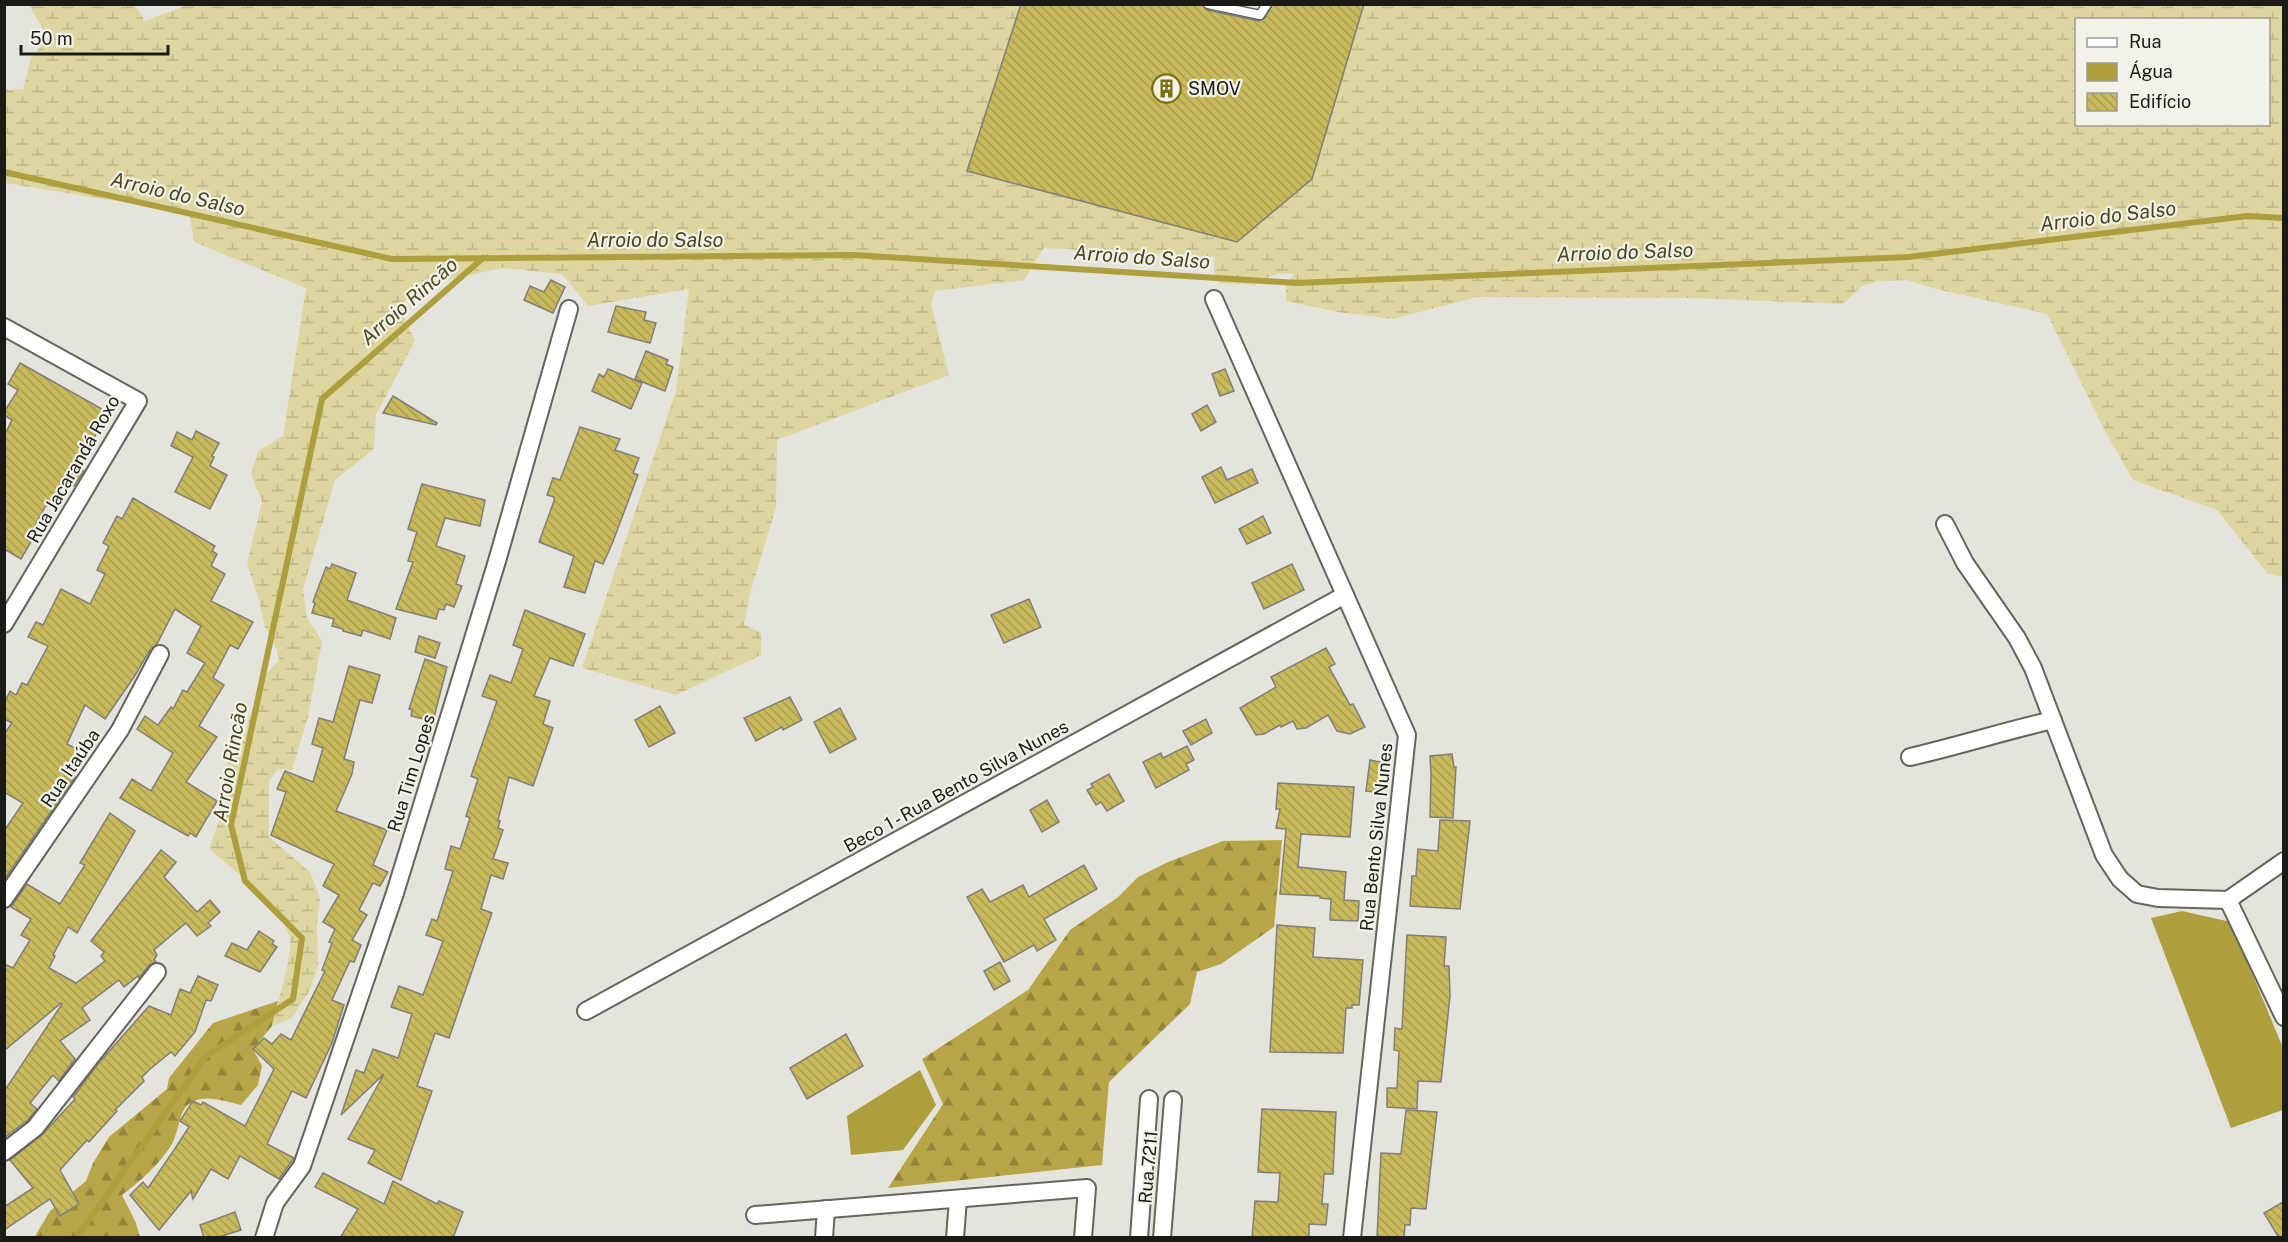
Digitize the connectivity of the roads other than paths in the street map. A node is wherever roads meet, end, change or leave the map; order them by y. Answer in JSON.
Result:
{"nodes":[{"id":1,"x":1208,"y":4,"type":"edge"},
{"id":2,"x":1267,"y":4,"type":"edge"},
{"id":3,"x":1214,"y":299,"type":"dead end"},
{"id":4,"x":569,"y":309,"type":"dead end"},
{"id":5,"x":4,"y":327,"type":"edge"},
{"id":6,"x":1945,"y":524,"type":"dead end"},
{"id":7,"x":1345,"y":595,"type":"junction"},
{"id":8,"x":4,"y":624,"type":"edge"},
{"id":9,"x":160,"y":654,"type":"dead end"},
{"id":10,"x":2053,"y":720,"type":"junction"},
{"id":11,"x":1910,"y":757,"type":"dead end"},
{"id":12,"x":2283,"y":861,"type":"edge"},
{"id":13,"x":4,"y":899,"type":"edge"},
{"id":14,"x":2228,"y":900,"type":"junction"},
{"id":15,"x":157,"y":972,"type":"dead end"},
{"id":16,"x":586,"y":1011,"type":"dead end"},
{"id":17,"x":2283,"y":1017,"type":"edge"},
{"id":18,"x":1149,"y":1099,"type":"dead end"},
{"id":19,"x":1173,"y":1100,"type":"dead end"},
{"id":20,"x":4,"y":1152,"type":"edge"},
{"id":21,"x":958,"y":1198,"type":"junction"},
{"id":22,"x":826,"y":1209,"type":"junction"},
{"id":23,"x":755,"y":1215,"type":"dead end"},
{"id":24,"x":264,"y":1238,"type":"edge"},
{"id":25,"x":824,"y":1238,"type":"edge"},
{"id":26,"x":955,"y":1238,"type":"edge"},
{"id":27,"x":1083,"y":1238,"type":"edge"},
{"id":28,"x":1139,"y":1238,"type":"edge"},
{"id":29,"x":1162,"y":1238,"type":"edge"},
{"id":30,"x":1352,"y":1238,"type":"edge"}],
"edges":[{"from":1,"to":2,"type":"lane"},
{"from":3,"to":7,"type":"street","name":"Rua Bento Silva Nunes"},
{"from":4,"to":24,"type":"street","name":"Rua Tim Lopes"},
{"from":5,"to":8,"type":"street","name":"Rua Jacarandá Roxo"},
{"from":6,"to":10,"type":"street"},
{"from":7,"to":16,"type":"street","name":"Beco 1 - Rua Bento Silva Nunes"},
{"from":7,"to":30,"type":"street","name":"Rua Bento Silva Nunes"},
{"from":9,"to":13,"type":"street","name":"Rua Itaúba"},
{"from":10,"to":11,"type":"street"},
{"from":10,"to":14,"type":"street"},
{"from":12,"to":14,"type":"street"},
{"from":14,"to":17,"type":"street"},
{"from":15,"to":20,"type":"street"},
{"from":18,"to":28,"type":"street"},
{"from":19,"to":29,"type":"street","name":"Rua 7211"},
{"from":21,"to":22,"type":"street"},
{"from":21,"to":26,"type":"street"},
{"from":21,"to":27,"type":"street"},
{"from":22,"to":23,"type":"street"},
{"from":22,"to":25,"type":"street"}]}
